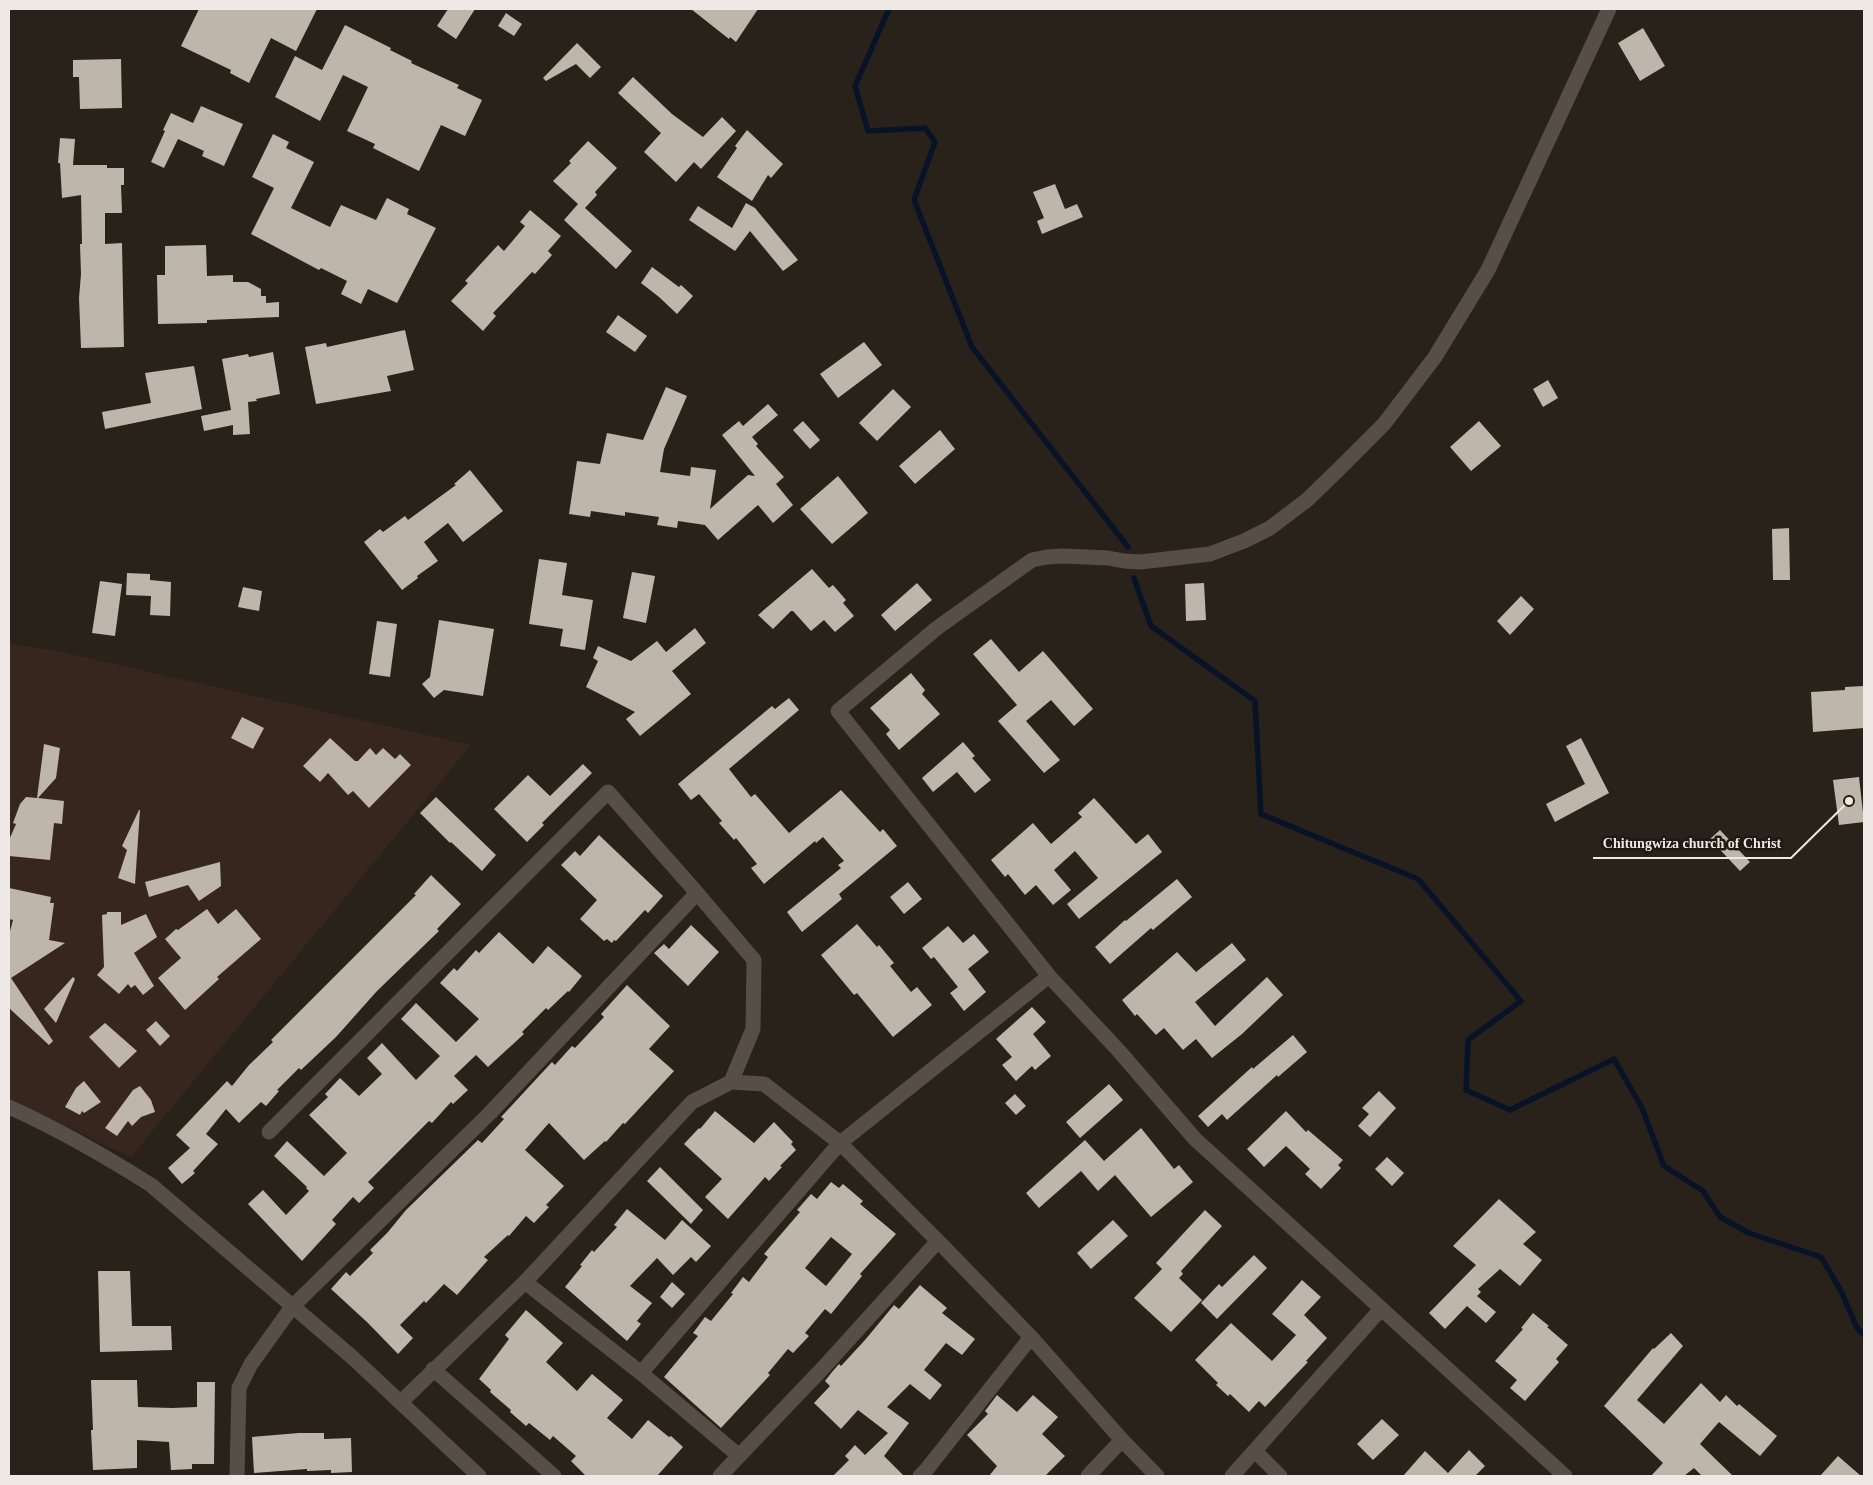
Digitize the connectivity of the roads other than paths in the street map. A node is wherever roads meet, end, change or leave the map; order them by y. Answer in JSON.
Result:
{"nodes":[{"id":1,"x":1609,"y":9,"type":"edge"},
{"id":2,"x":698,"y":893,"type":"junction"},
{"id":3,"x":1049,"y":976,"type":"junction"},
{"id":4,"x":731,"y":1082,"type":"junction"},
{"id":5,"x":9,"y":1107,"type":"edge"},
{"id":6,"x":269,"y":1132,"type":"dead end"},
{"id":7,"x":840,"y":1143,"type":"junction"},
{"id":8,"x":938,"y":1241,"type":"junction"},
{"id":9,"x":525,"y":1282,"type":"junction"},
{"id":10,"x":292,"y":1307,"type":"junction"},
{"id":11,"x":1381,"y":1309,"type":"junction"},
{"id":12,"x":1031,"y":1337,"type":"junction"},
{"id":13,"x":433,"y":1369,"type":"junction"},
{"id":14,"x":641,"y":1373,"type":"junction"},
{"id":15,"x":400,"y":1402,"type":"junction"},
{"id":16,"x":1122,"y":1440,"type":"junction"},
{"id":17,"x":1256,"y":1452,"type":"junction"},
{"id":18,"x":738,"y":1456,"type":"junction"},
{"id":19,"x":237,"y":1476,"type":"edge"},
{"id":20,"x":479,"y":1476,"type":"edge"},
{"id":21,"x":554,"y":1476,"type":"edge"},
{"id":22,"x":720,"y":1476,"type":"edge"},
{"id":23,"x":920,"y":1476,"type":"edge"},
{"id":24,"x":1088,"y":1476,"type":"edge"},
{"id":25,"x":1157,"y":1476,"type":"edge"},
{"id":26,"x":1232,"y":1476,"type":"edge"},
{"id":27,"x":1280,"y":1476,"type":"edge"},
{"id":28,"x":1565,"y":1476,"type":"edge"}],
"edges":[{"from":1,"to":3,"type":"street"},
{"from":2,"to":4,"type":"street"},
{"from":2,"to":6,"type":"street"},
{"from":2,"to":10,"type":"street"},
{"from":3,"to":7,"type":"street"},
{"from":3,"to":11,"type":"street"},
{"from":4,"to":7,"type":"street"},
{"from":4,"to":9,"type":"street"},
{"from":5,"to":10,"type":"street"},
{"from":7,"to":8,"type":"street"},
{"from":7,"to":14,"type":"street"},
{"from":8,"to":12,"type":"street"},
{"from":8,"to":18,"type":"street"},
{"from":9,"to":13,"type":"street"},
{"from":9,"to":14,"type":"street"},
{"from":10,"to":15,"type":"street"},
{"from":10,"to":19,"type":"street"},
{"from":11,"to":17,"type":"street"},
{"from":11,"to":28,"type":"street"},
{"from":12,"to":16,"type":"street"},
{"from":12,"to":23,"type":"street"},
{"from":13,"to":15,"type":"street"},
{"from":13,"to":21,"type":"street"},
{"from":14,"to":18,"type":"street"},
{"from":15,"to":20,"type":"street"},
{"from":16,"to":24,"type":"street"},
{"from":16,"to":25,"type":"street"},
{"from":17,"to":26,"type":"street"},
{"from":17,"to":27,"type":"street"},
{"from":18,"to":22,"type":"street"}]}
